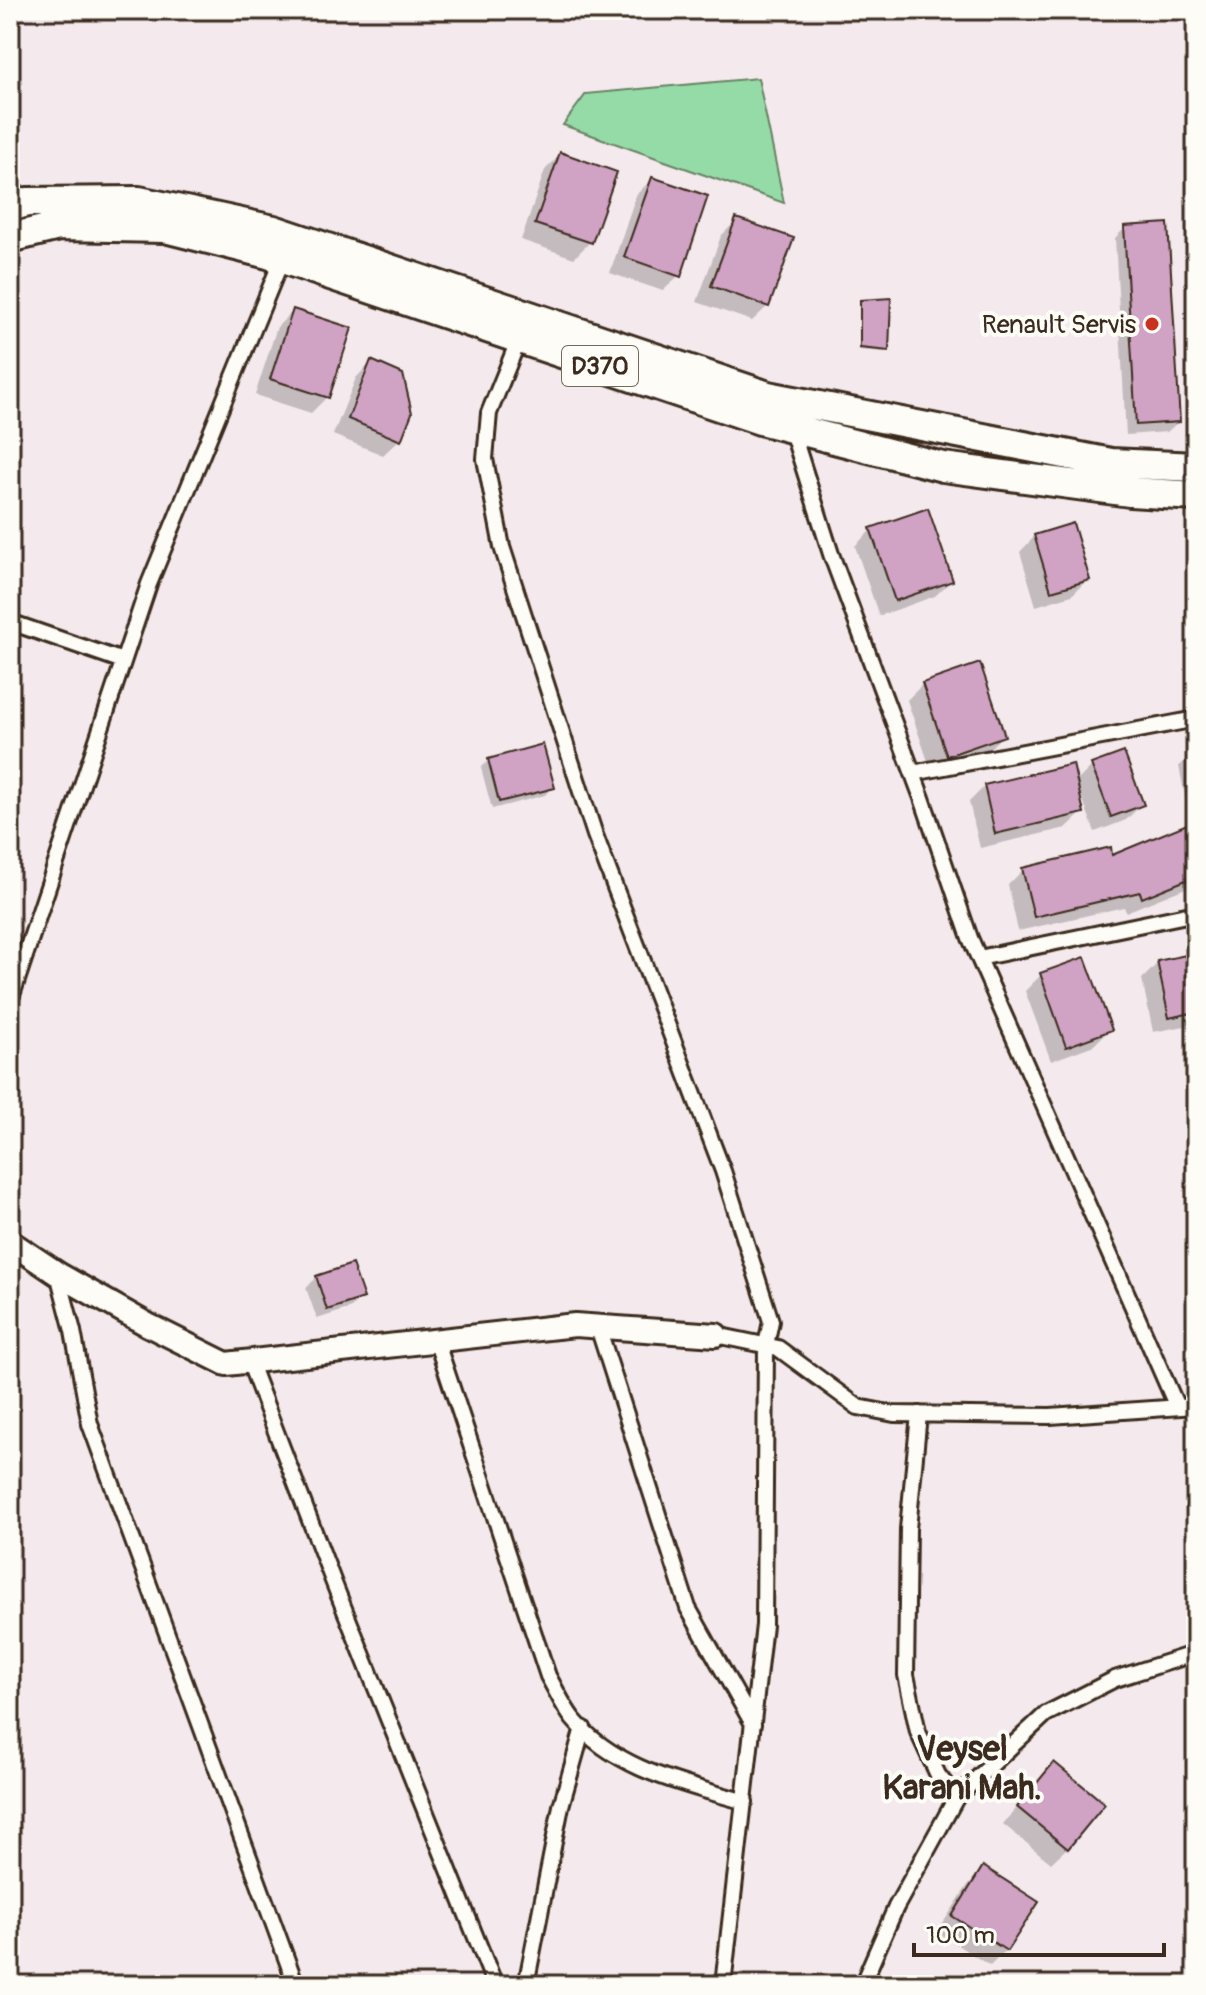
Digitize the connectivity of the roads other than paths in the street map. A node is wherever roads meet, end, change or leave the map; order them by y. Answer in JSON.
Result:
{"nodes":[{"id":1,"x":10,"y":207,"type":"edge"},
{"id":2,"x":10,"y":238,"type":"edge"},
{"id":3,"x":282,"y":259,"type":"junction"},
{"id":4,"x":519,"y":339,"type":"junction"},
{"id":5,"x":791,"y":428,"type":"junction"},
{"id":6,"x":1196,"y":467,"type":"edge"},
{"id":7,"x":1196,"y":496,"type":"edge"},
{"id":8,"x":10,"y":622,"type":"edge"},
{"id":9,"x":123,"y":661,"type":"junction"},
{"id":10,"x":1196,"y":719,"type":"edge"},
{"id":11,"x":913,"y":773,"type":"junction"},
{"id":12,"x":1196,"y":913,"type":"edge"},
{"id":13,"x":979,"y":958,"type":"junction"},
{"id":14,"x":10,"y":1001,"type":"edge"},
{"id":15,"x":10,"y":1242,"type":"edge"},
{"id":16,"x":58,"y":1274,"type":"junction"},
{"id":17,"x":598,"y":1327,"type":"junction"},
{"id":18,"x":716,"y":1335,"type":"joint"},
{"id":19,"x":436,"y":1340,"type":"junction"},
{"id":20,"x":766,"y":1345,"type":"junction"},
{"id":21,"x":249,"y":1361,"type":"junction"},
{"id":22,"x":1196,"y":1406,"type":"edge"},
{"id":23,"x":1177,"y":1407,"type":"junction"},
{"id":24,"x":919,"y":1414,"type":"junction"},
{"id":25,"x":1196,"y":1653,"type":"edge"},
{"id":26,"x":753,"y":1724,"type":"junction"},
{"id":27,"x":583,"y":1728,"type":"junction"},
{"id":28,"x":956,"y":1798,"type":"junction"},
{"id":29,"x":745,"y":1802,"type":"junction"},
{"id":30,"x":296,"y":1985,"type":"edge"},
{"id":31,"x":495,"y":1985,"type":"edge"},
{"id":32,"x":526,"y":1985,"type":"edge"},
{"id":33,"x":723,"y":1985,"type":"edge"},
{"id":34,"x":862,"y":1985,"type":"edge"}],
"edges":[{"from":1,"to":6,"type":"highway","number":"D370"},
{"from":2,"to":3,"type":"highway","number":"D370"},
{"from":3,"to":4,"type":"highway","number":"D370"},
{"from":3,"to":9,"type":"street"},
{"from":4,"to":5,"type":"highway","number":"D370"},
{"from":4,"to":20,"type":"street"},
{"from":5,"to":7,"type":"highway","number":"D370"},
{"from":5,"to":11,"type":"street"},
{"from":8,"to":9,"type":"street"},
{"from":9,"to":14,"type":"street"},
{"from":10,"to":11,"type":"street"},
{"from":11,"to":13,"type":"street"},
{"from":12,"to":13,"type":"street"},
{"from":13,"to":23,"type":"street"},
{"from":15,"to":16,"type":"street"},
{"from":16,"to":21,"type":"street"},
{"from":16,"to":30,"type":"street"},
{"from":17,"to":18,"type":"street"},
{"from":17,"to":19,"type":"street"},
{"from":17,"to":26,"type":"street"},
{"from":18,"to":20,"type":"street"},
{"from":19,"to":21,"type":"street"},
{"from":19,"to":27,"type":"street"},
{"from":20,"to":24,"type":"street"},
{"from":20,"to":26,"type":"street"},
{"from":21,"to":31,"type":"street"},
{"from":22,"to":23,"type":"street"},
{"from":23,"to":24,"type":"street"},
{"from":24,"to":28,"type":"street"},
{"from":25,"to":28,"type":"street"},
{"from":26,"to":29,"type":"street"},
{"from":27,"to":29,"type":"street"},
{"from":27,"to":32,"type":"street"},
{"from":28,"to":34,"type":"street"},
{"from":29,"to":33,"type":"street"}]}
